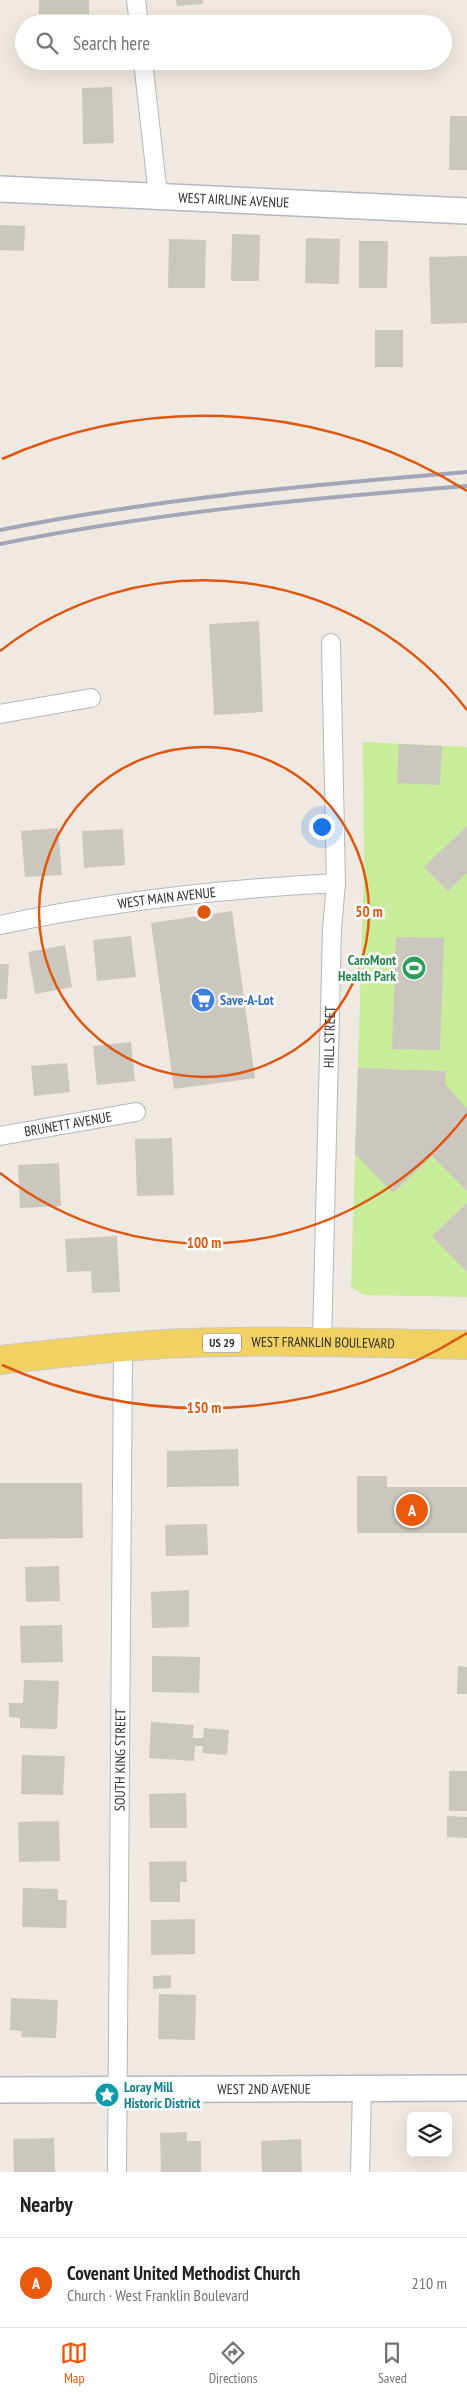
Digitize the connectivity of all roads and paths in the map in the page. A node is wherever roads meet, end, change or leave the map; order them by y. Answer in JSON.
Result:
{"nodes":[{"id":1,"x":136,"y":0,"type":"edge"},
{"id":2,"x":138,"y":15,"type":"edge"},
{"id":3,"x":144,"y":70,"type":"edge"},
{"id":4,"x":0,"y":189,"type":"edge"},
{"id":5,"x":158,"y":196,"type":"junction"},
{"id":6,"x":467,"y":211,"type":"edge"},
{"id":7,"x":331,"y":643,"type":"dead end"},
{"id":8,"x":91,"y":698,"type":"dead end"},
{"id":9,"x":0,"y":714,"type":"edge"},
{"id":10,"x":336,"y":883,"type":"junction"},
{"id":11,"x":0,"y":925,"type":"edge"},
{"id":12,"x":136,"y":1112,"type":"dead end"},
{"id":13,"x":0,"y":1136,"type":"edge"},
{"id":14,"x":322,"y":1341,"type":"junction"},
{"id":15,"x":467,"y":1345,"type":"edge"},
{"id":16,"x":123,"y":1347,"type":"junction"},
{"id":17,"x":0,"y":1360,"type":"edge"},
{"id":18,"x":467,"y":2088,"type":"edge"},
{"id":19,"x":362,"y":2089,"type":"junction"},
{"id":20,"x":0,"y":2090,"type":"edge"},
{"id":21,"x":116,"y":2090,"type":"junction"},
{"id":22,"x":116,"y":2172,"type":"edge"},
{"id":23,"x":360,"y":2172,"type":"edge"}],
"edges":[{"from":1,"to":2,"type":"street"},
{"from":3,"to":5,"type":"street"},
{"from":4,"to":5,"type":"street","name":"WEST AIRLINE AVENUE"},
{"from":5,"to":6,"type":"street","name":"WEST AIRLINE AVENUE"},
{"from":7,"to":10,"type":"street","name":"HILL STREET"},
{"from":8,"to":9,"type":"street"},
{"from":10,"to":11,"type":"street","name":"WEST MAIN AVENUE"},
{"from":10,"to":14,"type":"street","name":"HILL STREET"},
{"from":12,"to":13,"type":"street","name":"BRUNETT AVENUE"},
{"from":14,"to":15,"type":"main road","name":"WEST FRANKLIN BOULEVARD","number":"US 29"},
{"from":14,"to":16,"type":"main road","name":"WEST FRANKLIN BOULEVARD","number":"US 29"},
{"from":16,"to":17,"type":"main road","name":"WEST FRANKLIN BOULEVARD","number":"US 29"},
{"from":16,"to":21,"type":"street","name":"SOUTH KING STREET"},
{"from":18,"to":19,"type":"street","name":"WEST 2ND AVENUE"},
{"from":19,"to":21,"type":"street","name":"WEST 2ND AVENUE"},
{"from":19,"to":23,"type":"street"},
{"from":20,"to":21,"type":"street","name":"WEST 2ND AVENUE"},
{"from":21,"to":22,"type":"street","name":"SOUTH KING STREET"}]}
